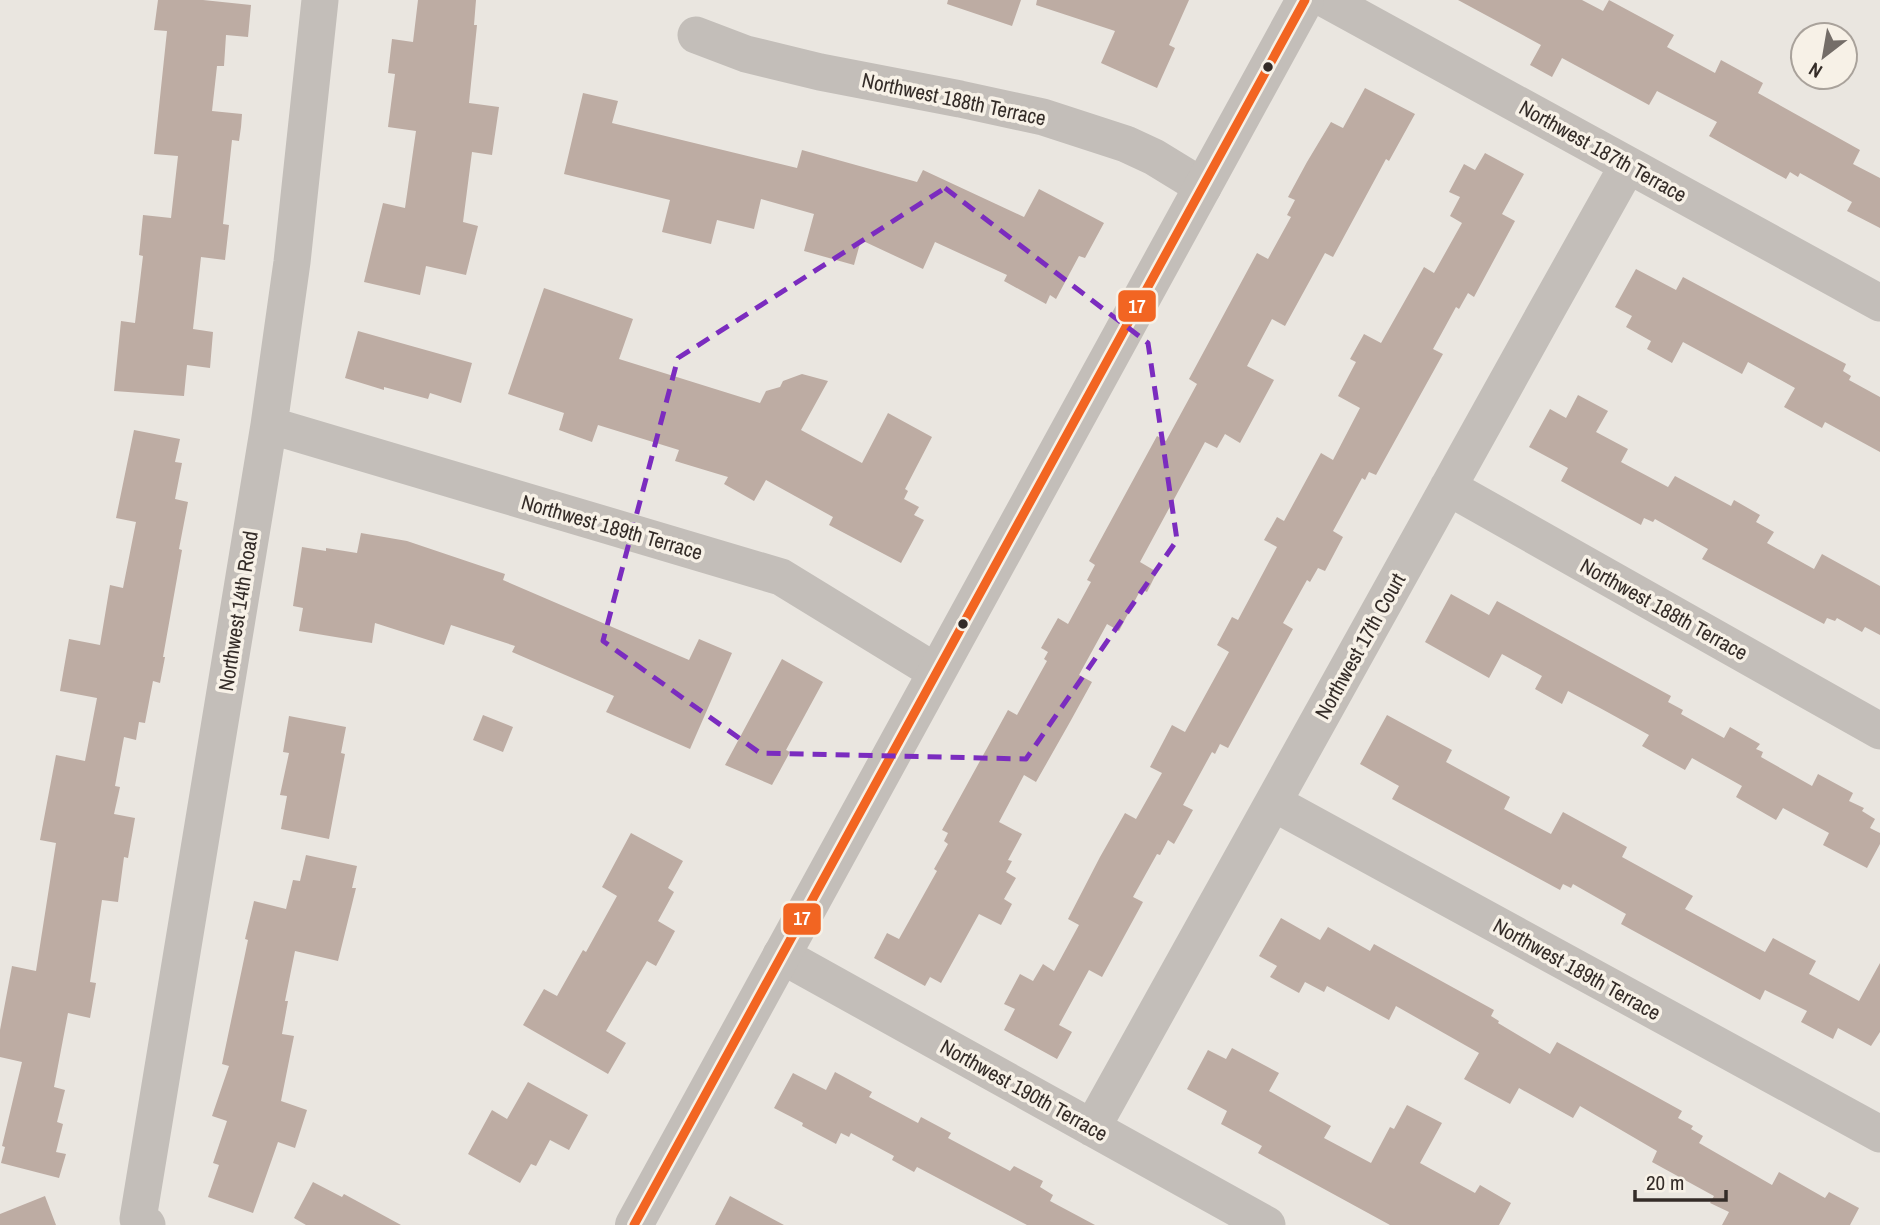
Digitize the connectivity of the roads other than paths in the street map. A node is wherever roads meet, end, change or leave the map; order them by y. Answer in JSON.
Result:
{"nodes":[{"id":1,"x":320,"y":0,"type":"edge"},
{"id":2,"x":1305,"y":0,"type":"edge"},
{"id":3,"x":1327,"y":0,"type":"edge"},
{"id":4,"x":696,"y":35,"type":"dead end"},
{"id":5,"x":1628,"y":165,"type":"junction"},
{"id":6,"x":1203,"y":187,"type":"junction"},
{"id":7,"x":1880,"y":303,"type":"edge"},
{"id":8,"x":269,"y":425,"type":"junction"},
{"id":9,"x":1448,"y":487,"type":"junction"},
{"id":10,"x":936,"y":673,"type":"junction"},
{"id":11,"x":1880,"y":730,"type":"edge"},
{"id":12,"x":1274,"y":803,"type":"junction"},
{"id":13,"x":781,"y":955,"type":"junction"},
{"id":14,"x":1093,"y":1128,"type":"junction"},
{"id":15,"x":1880,"y":1134,"type":"edge"},
{"id":16,"x":142,"y":1222,"type":"edge"},
{"id":17,"x":634,"y":1225,"type":"edge"},
{"id":18,"x":1267,"y":1225,"type":"edge"}],
"edges":[{"from":1,"to":8,"type":"street","name":"Northwest 14th Road"},
{"from":2,"to":6,"type":"street"},
{"from":3,"to":5,"type":"street","name":"Northwest 187th Terrace"},
{"from":4,"to":6,"type":"street","name":"Northwest 188th Terrace"},
{"from":5,"to":7,"type":"street","name":"Northwest 187th Terrace"},
{"from":5,"to":9,"type":"street","name":"Northwest 17th Court"},
{"from":6,"to":10,"type":"street"},
{"from":8,"to":10,"type":"street","name":"Northwest 189th Terrace"},
{"from":8,"to":16,"type":"street","name":"Northwest 14th Road"},
{"from":9,"to":11,"type":"street","name":"Northwest 188th Terrace"},
{"from":9,"to":12,"type":"street","name":"Northwest 17th Court"},
{"from":10,"to":13,"type":"street"},
{"from":12,"to":14,"type":"street","name":"Northwest 17th Court"},
{"from":12,"to":15,"type":"street","name":"Northwest 189th Terrace"},
{"from":13,"to":14,"type":"street","name":"Northwest 190th Terrace"},
{"from":13,"to":17,"type":"street"},
{"from":14,"to":18,"type":"street","name":"Northwest 190th Terrace"}]}
